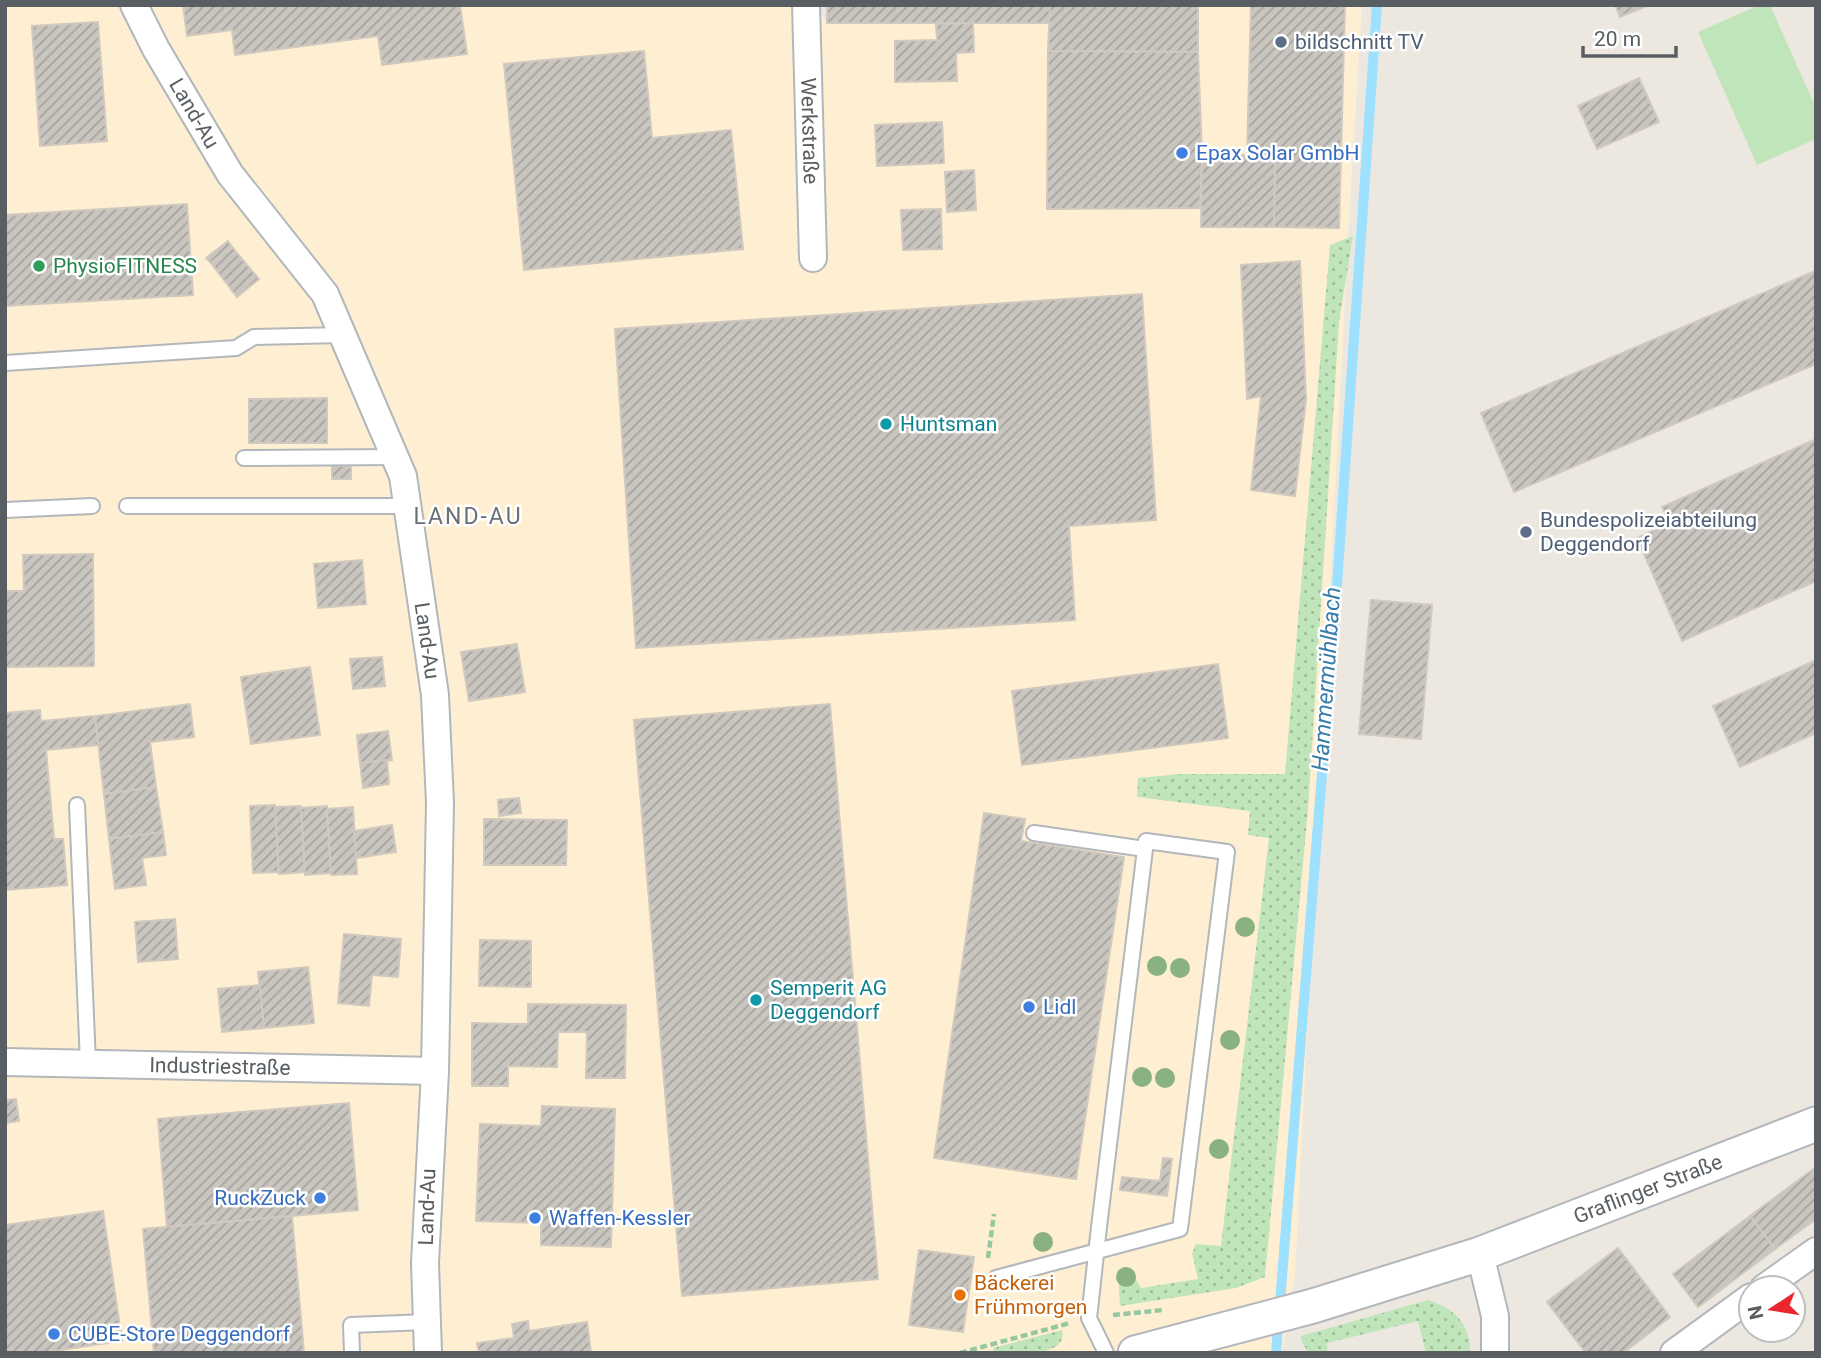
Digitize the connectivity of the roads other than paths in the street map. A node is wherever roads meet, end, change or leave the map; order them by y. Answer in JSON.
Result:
{"nodes":[{"id":1,"x":134,"y":5,"type":"edge"},
{"id":2,"x":806,"y":5,"type":"edge"},
{"id":3,"x":813,"y":258,"type":"dead end"},
{"id":4,"x":343,"y":335,"type":"junction"},
{"id":5,"x":5,"y":363,"type":"edge"},
{"id":6,"x":395,"y":457,"type":"junction"},
{"id":7,"x":244,"y":458,"type":"dead end"},
{"id":8,"x":92,"y":506,"type":"dead end"},
{"id":9,"x":127,"y":506,"type":"dead end"},
{"id":10,"x":408,"y":506,"type":"junction"},
{"id":11,"x":5,"y":510,"type":"edge"},
{"id":12,"x":77,"y":805,"type":"dead end"},
{"id":13,"x":1034,"y":832,"type":"dead end"},
{"id":14,"x":1145,"y":849,"type":"junction"},
{"id":15,"x":5,"y":1062,"type":"edge"},
{"id":16,"x":88,"y":1063,"type":"junction"},
{"id":17,"x":435,"y":1071,"type":"junction"},
{"id":18,"x":1816,"y":1124,"type":"edge"},
{"id":19,"x":1816,"y":1251,"type":"edge"},
{"id":20,"x":1097,"y":1252,"type":"junction"},
{"id":21,"x":1480,"y":1254,"type":"junction"},
{"id":22,"x":991,"y":1272,"type":"road end"},
{"id":23,"x":1784,"y":1274,"type":"edge"},
{"id":24,"x":1737,"y":1307,"type":"edge"},
{"id":25,"x":427,"y":1322,"type":"junction"},
{"id":26,"x":352,"y":1353,"type":"edge"},
{"id":27,"x":428,"y":1353,"type":"edge"},
{"id":28,"x":1106,"y":1353,"type":"edge"},
{"id":29,"x":1135,"y":1353,"type":"edge"},
{"id":30,"x":1495,"y":1353,"type":"edge"},
{"id":31,"x":1674,"y":1353,"type":"edge"}],
"edges":[{"from":1,"to":4,"type":"street","name":"Land-Au"},
{"from":2,"to":3,"type":"street","name":"Werkstraße"},
{"from":4,"to":5,"type":"lane"},
{"from":4,"to":6,"type":"street","name":"Land-Au"},
{"from":6,"to":7,"type":"lane"},
{"from":6,"to":10,"type":"street","name":"Land-Au"},
{"from":8,"to":11,"type":"lane"},
{"from":9,"to":10,"type":"lane"},
{"from":10,"to":17,"type":"street","name":"Land-Au"},
{"from":12,"to":16,"type":"lane"},
{"from":13,"to":14,"type":"lane"},
{"from":14,"to":20,"type":"lane"},
{"from":14,"to":20,"type":"lane"},
{"from":15,"to":16,"type":"street","name":"Industriestraße"},
{"from":16,"to":17,"type":"street","name":"Industriestraße"},
{"from":17,"to":25,"type":"street","name":"Land-Au"},
{"from":18,"to":21,"type":"street","name":"Graflinger Straße"},
{"from":19,"to":23,"type":"street"},
{"from":20,"to":22,"type":"lane"},
{"from":20,"to":28,"type":"lane"},
{"from":21,"to":29,"type":"street","name":"Graflinger Straße"},
{"from":21,"to":30,"type":"street"},
{"from":24,"to":31,"type":"street"},
{"from":25,"to":26,"type":"lane"},
{"from":25,"to":27,"type":"street","name":"Land-Au"}]}
